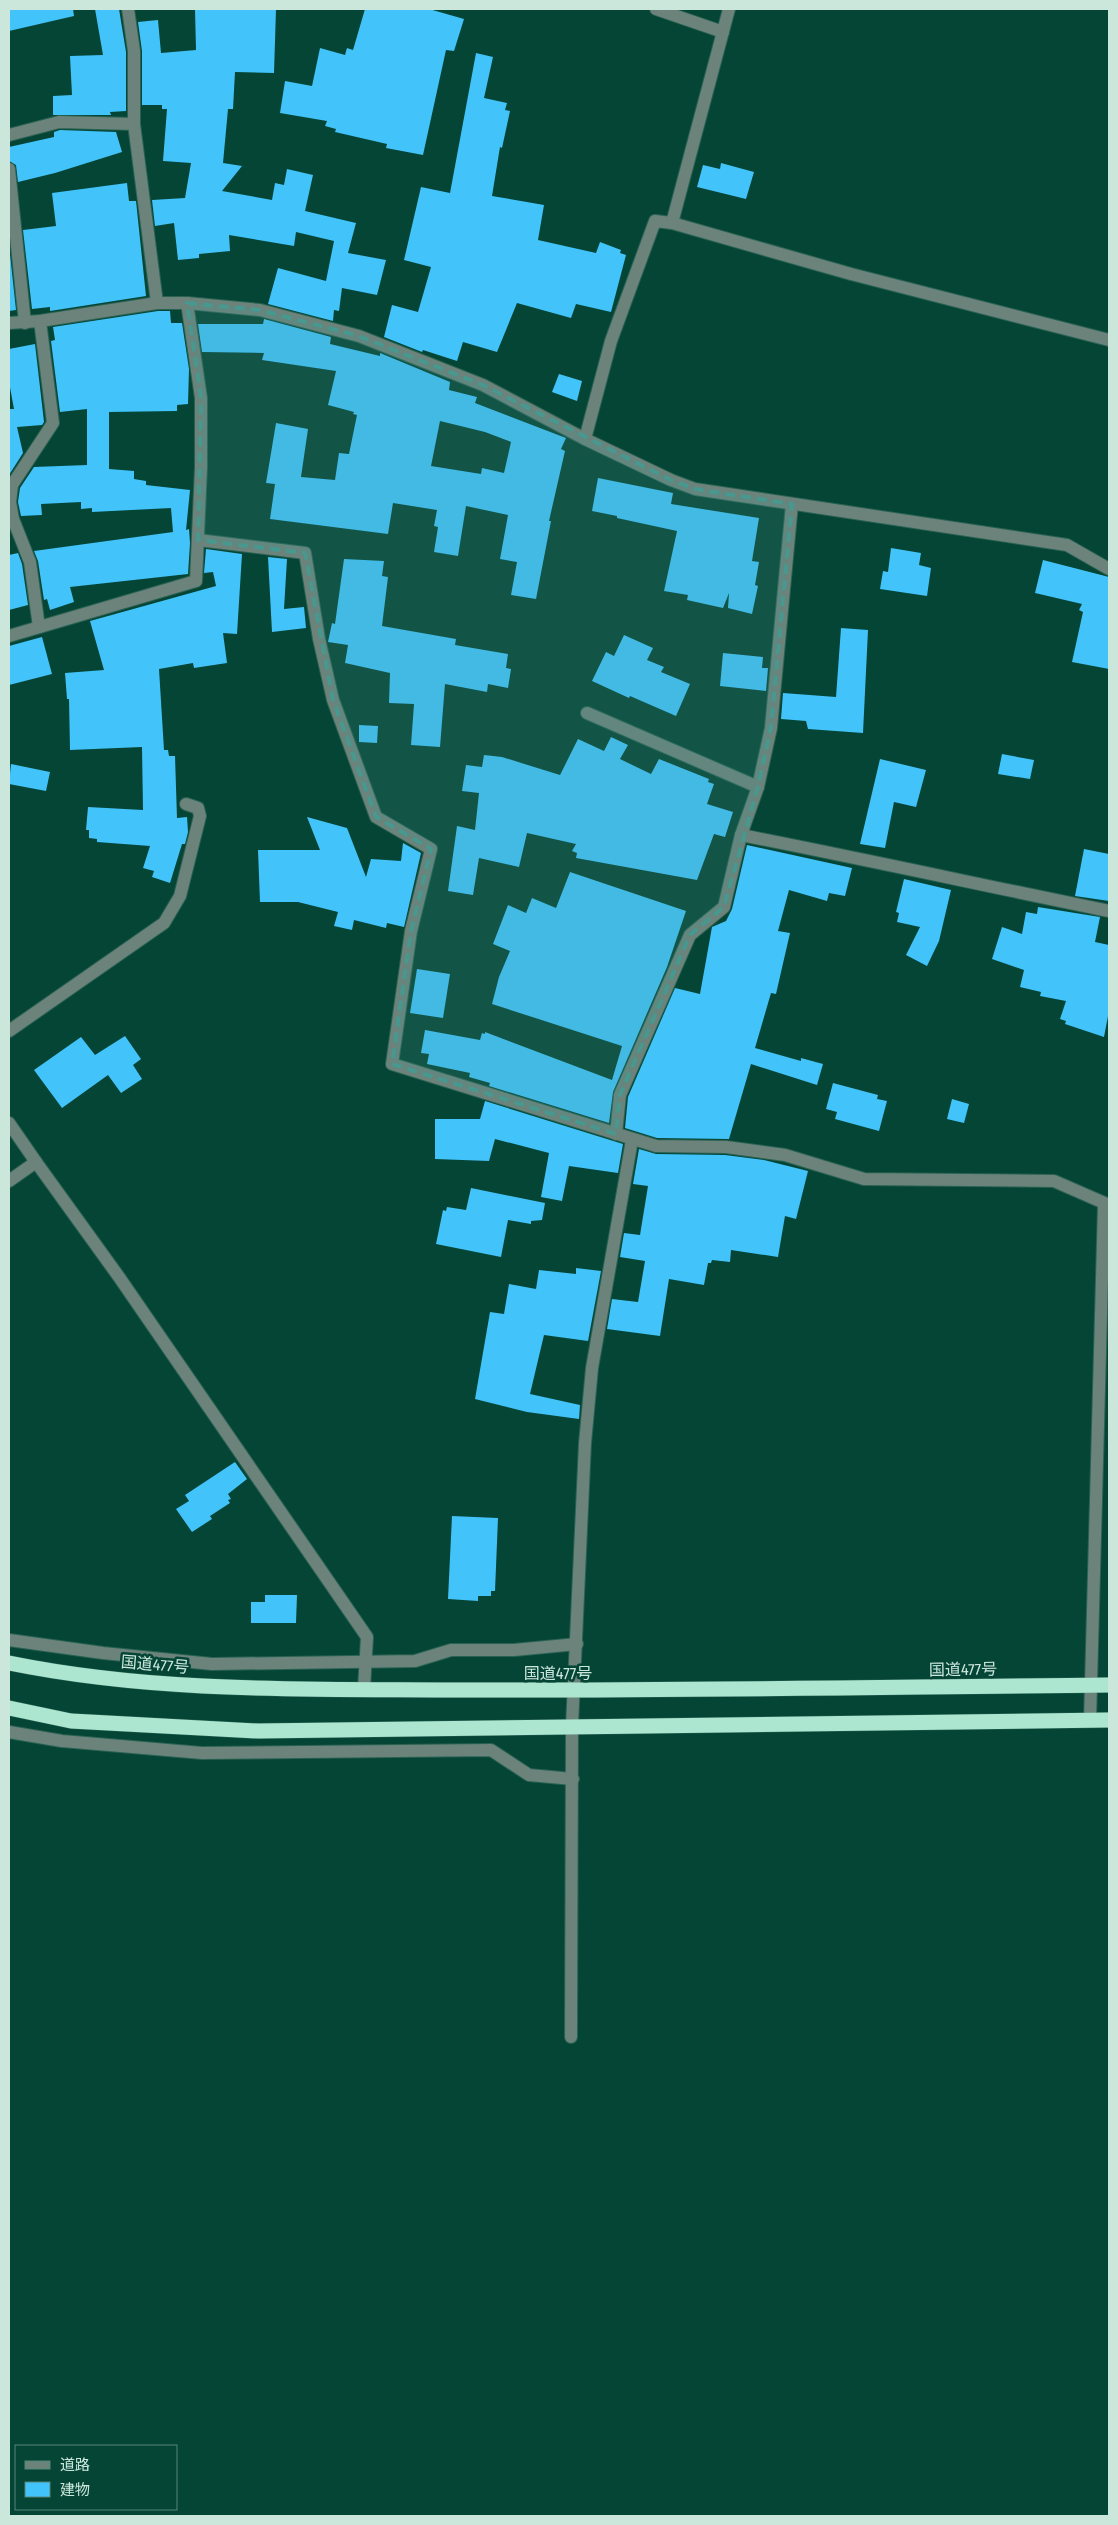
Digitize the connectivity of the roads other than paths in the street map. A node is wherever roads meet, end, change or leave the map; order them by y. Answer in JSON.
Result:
{"nodes":[{"id":1,"x":128,"y":9,"type":"edge"},
{"id":2,"x":656,"y":9,"type":"edge"},
{"id":3,"x":729,"y":9,"type":"edge"},
{"id":4,"x":723,"y":32,"type":"junction"},
{"id":5,"x":134,"y":124,"type":"junction"},
{"id":6,"x":9,"y":135,"type":"edge"},
{"id":7,"x":9,"y":168,"type":"edge"},
{"id":8,"x":672,"y":223,"type":"junction"},
{"id":9,"x":157,"y":303,"type":"junction"},
{"id":10,"x":187,"y":303,"type":"junction"},
{"id":11,"x":40,"y":321,"type":"junction"},
{"id":12,"x":9,"y":323,"type":"edge"},
{"id":13,"x":25,"y":323,"type":"junction"},
{"id":14,"x":1109,"y":340,"type":"edge"},
{"id":15,"x":585,"y":438,"type":"junction"},
{"id":16,"x":792,"y":504,"type":"junction"},
{"id":17,"x":198,"y":540,"type":"junction"},
{"id":18,"x":1109,"y":569,"type":"edge"},
{"id":19,"x":39,"y":627,"type":"junction"},
{"id":20,"x":9,"y":636,"type":"edge"},
{"id":21,"x":587,"y":713,"type":"dead end"},
{"id":22,"x":758,"y":787,"type":"junction"},
{"id":23,"x":186,"y":804,"type":"dead end"},
{"id":24,"x":741,"y":835,"type":"junction"},
{"id":25,"x":1109,"y":911,"type":"edge"},
{"id":26,"x":9,"y":1031,"type":"edge"},
{"id":27,"x":9,"y":1123,"type":"edge"},
{"id":28,"x":616,"y":1134,"type":"junction"},
{"id":29,"x":632,"y":1140,"type":"junction"},
{"id":30,"x":36,"y":1162,"type":"junction"},
{"id":31,"x":9,"y":1181,"type":"edge"},
{"id":32,"x":1107,"y":1205,"type":"edge"},
{"id":33,"x":9,"y":1640,"type":"edge"},
{"id":34,"x":577,"y":1644,"type":"junction"},
{"id":35,"x":366,"y":1662,"type":"junction"},
{"id":36,"x":9,"y":1663,"type":"edge"},
{"id":37,"x":1090,"y":1685,"type":"junction"},
{"id":38,"x":1109,"y":1685,"type":"edge"},
{"id":39,"x":364,"y":1690,"type":"junction"},
{"id":40,"x":575,"y":1690,"type":"junction"},
{"id":41,"x":9,"y":1708,"type":"edge"},
{"id":42,"x":1109,"y":1720,"type":"edge"},
{"id":43,"x":1090,"y":1721,"type":"junction"},
{"id":44,"x":572,"y":1726,"type":"junction"},
{"id":45,"x":9,"y":1732,"type":"edge"},
{"id":46,"x":573,"y":1779,"type":"junction"},
{"id":47,"x":571,"y":2037,"type":"dead end"}],
"edges":[{"from":1,"to":5,"type":"street"},
{"from":2,"to":4,"type":"street"},
{"from":3,"to":4,"type":"street"},
{"from":4,"to":8,"type":"street"},
{"from":5,"to":6,"type":"street"},
{"from":5,"to":9,"type":"street"},
{"from":7,"to":13,"type":"street"},
{"from":8,"to":14,"type":"street"},
{"from":8,"to":15,"type":"street"},
{"from":9,"to":10,"type":"street"},
{"from":9,"to":11,"type":"street"},
{"from":10,"to":15,"type":"street"},
{"from":10,"to":17,"type":"street"},
{"from":11,"to":13,"type":"street"},
{"from":11,"to":19,"type":"street"},
{"from":12,"to":13,"type":"street"},
{"from":15,"to":16,"type":"street"},
{"from":16,"to":18,"type":"street"},
{"from":16,"to":22,"type":"street"},
{"from":17,"to":19,"type":"street"},
{"from":17,"to":28,"type":"street"},
{"from":19,"to":20,"type":"street"},
{"from":21,"to":22,"type":"street"},
{"from":22,"to":24,"type":"street"},
{"from":23,"to":26,"type":"street"},
{"from":24,"to":25,"type":"street"},
{"from":24,"to":28,"type":"street"},
{"from":27,"to":30,"type":"street"},
{"from":28,"to":29,"type":"street"},
{"from":29,"to":32,"type":"street"},
{"from":29,"to":34,"type":"street"},
{"from":30,"to":31,"type":"street"},
{"from":30,"to":35,"type":"street"},
{"from":32,"to":37,"type":"street"},
{"from":33,"to":35,"type":"street"},
{"from":34,"to":35,"type":"street"},
{"from":34,"to":40,"type":"street"},
{"from":35,"to":39,"type":"street"},
{"from":36,"to":39,"type":"highway","name":"国道477号"},
{"from":37,"to":38,"type":"highway","name":"国道477号"},
{"from":37,"to":40,"type":"highway","name":"国道477号"},
{"from":37,"to":43,"type":"street"},
{"from":39,"to":40,"type":"highway","name":"国道477号"},
{"from":40,"to":44,"type":"street"},
{"from":41,"to":44,"type":"highway"},
{"from":42,"to":43,"type":"highway"},
{"from":43,"to":44,"type":"highway"},
{"from":44,"to":46,"type":"street"},
{"from":45,"to":46,"type":"street"},
{"from":46,"to":47,"type":"street"}]}
